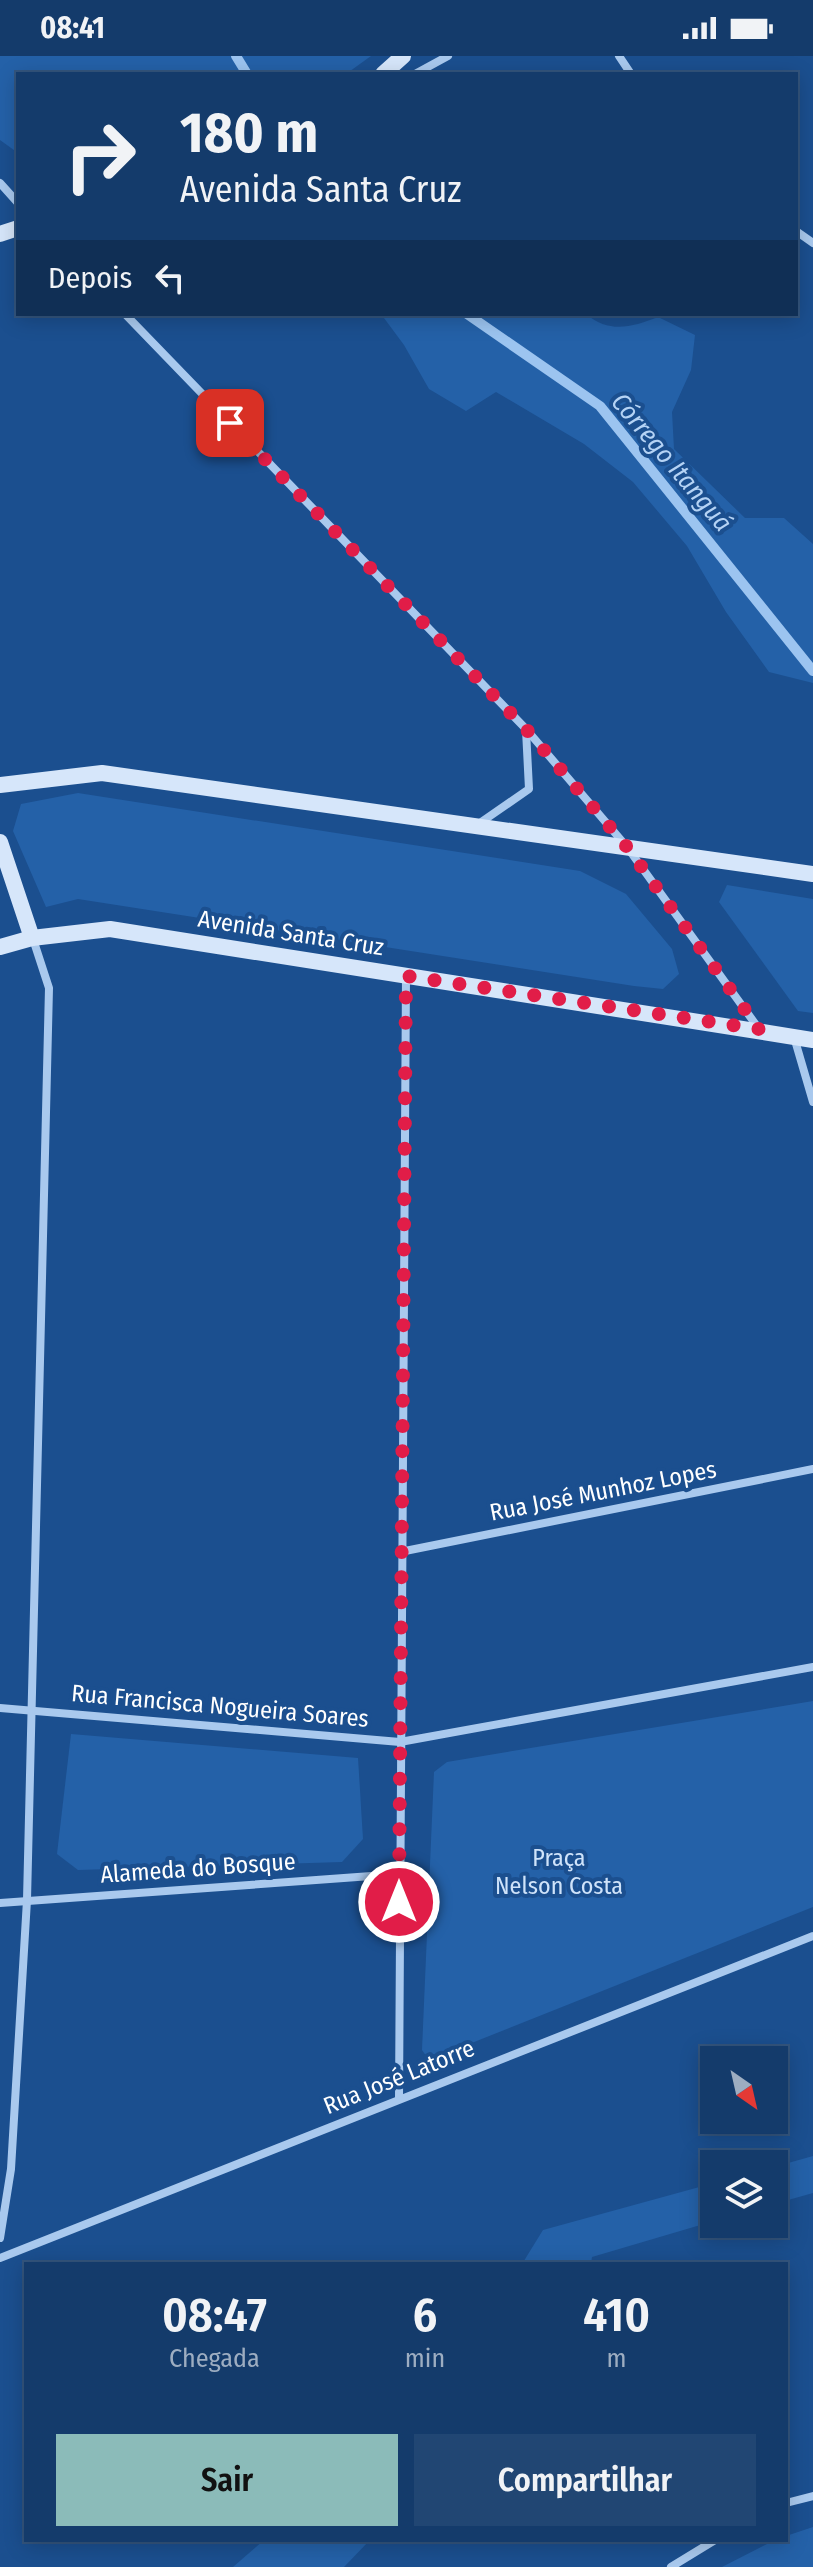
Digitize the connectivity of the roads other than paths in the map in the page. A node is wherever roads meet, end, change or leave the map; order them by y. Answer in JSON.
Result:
{"nodes":[{"id":1,"x":403,"y":56,"type":"edge"},
{"id":2,"x":448,"y":56,"type":"edge"},
{"id":3,"x":385,"y":72,"type":"edge"},
{"id":4,"x":419,"y":72,"type":"edge"},
{"id":5,"x":0,"y":183,"type":"edge"},
{"id":6,"x":16,"y":201,"type":"edge"},
{"id":7,"x":127,"y":316,"type":"edge"},
{"id":8,"x":526,"y":729,"type":"junction"},
{"id":9,"x":0,"y":785,"type":"edge"},
{"id":10,"x":477,"y":825,"type":"junction"},
{"id":11,"x":0,"y":842,"type":"edge"},
{"id":12,"x":627,"y":847,"type":"junction"},
{"id":13,"x":813,"y":874,"type":"edge"},
{"id":14,"x":32,"y":938,"type":"junction"},
{"id":15,"x":0,"y":947,"type":"edge"},
{"id":16,"x":406,"y":976,"type":"junction"},
{"id":17,"x":759,"y":1029,"type":"junction"},
{"id":18,"x":794,"y":1037,"type":"junction"},
{"id":19,"x":813,"y":1040,"type":"edge"},
{"id":20,"x":813,"y":1102,"type":"edge"},
{"id":21,"x":813,"y":1469,"type":"edge"},
{"id":22,"x":400,"y":1552,"type":"junction"},
{"id":23,"x":813,"y":1667,"type":"edge"},
{"id":24,"x":0,"y":1708,"type":"edge"},
{"id":25,"x":33,"y":1709,"type":"junction"},
{"id":26,"x":400,"y":1742,"type":"junction"},
{"id":27,"x":399,"y":1874,"type":"junction"},
{"id":28,"x":27,"y":1900,"type":"junction"},
{"id":29,"x":0,"y":1903,"type":"edge"},
{"id":30,"x":813,"y":1936,"type":"edge"},
{"id":31,"x":399,"y":2099,"type":"junction"},
{"id":32,"x":0,"y":2238,"type":"edge"},
{"id":33,"x":0,"y":2258,"type":"edge"},
{"id":34,"x":813,"y":2496,"type":"edge"},
{"id":35,"x":788,"y":2502,"type":"edge"},
{"id":36,"x":712,"y":2542,"type":"edge"},
{"id":37,"x":678,"y":2565,"type":"edge"}],
"edges":[{"from":1,"to":3,"type":"main road"},
{"from":2,"to":4,"type":"street"},
{"from":5,"to":6,"type":"street"},
{"from":7,"to":8,"type":"street"},
{"from":8,"to":10,"type":"street"},
{"from":8,"to":12,"type":"street"},
{"from":9,"to":10,"type":"main road"},
{"from":10,"to":12,"type":"main road"},
{"from":11,"to":14,"type":"main road"},
{"from":12,"to":13,"type":"main road"},
{"from":12,"to":17,"type":"street"},
{"from":14,"to":15,"type":"main road","name":"Avenida Santa Cruz"},
{"from":14,"to":16,"type":"main road","name":"Avenida Santa Cruz"},
{"from":14,"to":25,"type":"street"},
{"from":16,"to":17,"type":"main road","name":"Avenida Santa Cruz"},
{"from":16,"to":22,"type":"street"},
{"from":17,"to":18,"type":"main road","name":"Avenida Santa Cruz"},
{"from":18,"to":19,"type":"main road","name":"Avenida Santa Cruz"},
{"from":18,"to":20,"type":"street"},
{"from":21,"to":22,"type":"street","name":"Rua José Munhoz Lopes"},
{"from":22,"to":26,"type":"street"},
{"from":23,"to":26,"type":"street","name":"Rua Francisca Nogueira Soares"},
{"from":24,"to":25,"type":"street","name":"Rua Francisca Nogueira Soares"},
{"from":25,"to":26,"type":"street","name":"Rua Francisca Nogueira Soares"},
{"from":25,"to":28,"type":"street"},
{"from":26,"to":27,"type":"street"},
{"from":27,"to":28,"type":"street","name":"Alameda do Bosque"},
{"from":27,"to":31,"type":"street"},
{"from":28,"to":29,"type":"street","name":"Alameda do Bosque"},
{"from":28,"to":32,"type":"street"},
{"from":30,"to":31,"type":"street","name":"Rua José Latorre"},
{"from":31,"to":33,"type":"street","name":"Rua José Latorre"},
{"from":34,"to":35,"type":"street"},
{"from":36,"to":37,"type":"street"}]}
